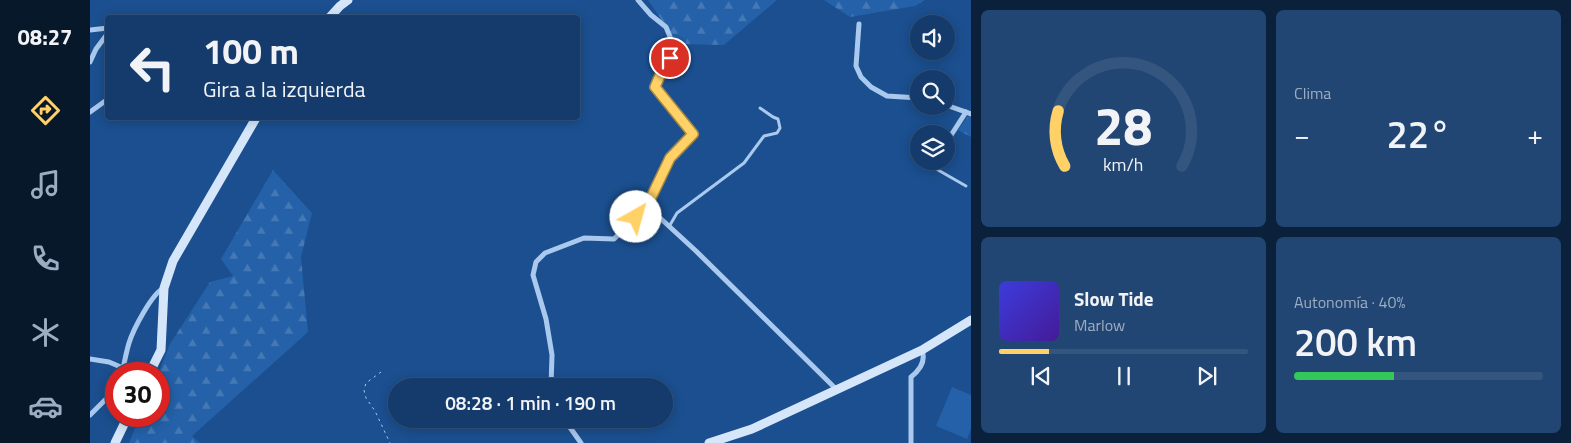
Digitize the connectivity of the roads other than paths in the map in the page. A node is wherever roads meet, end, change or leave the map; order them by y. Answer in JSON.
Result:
{"nodes":[{"id":1,"x":348,"y":0,"type":"edge"},
{"id":2,"x":638,"y":0,"type":"edge"},
{"id":3,"x":332,"y":15,"type":"edge"},
{"id":4,"x":859,"y":24,"type":"dead end"},
{"id":5,"x":105,"y":28,"type":"edge"},
{"id":6,"x":90,"y":30,"type":"edge"},
{"id":7,"x":105,"y":37,"type":"edge"},
{"id":8,"x":90,"y":62,"type":"edge"},
{"id":9,"x":910,"y":97,"type":"edge"},
{"id":10,"x":105,"y":101,"type":"edge"},
{"id":11,"x":760,"y":108,"type":"dead end"},
{"id":12,"x":955,"y":108,"type":"edge"},
{"id":13,"x":90,"y":112,"type":"edge"},
{"id":14,"x":969,"y":113,"type":"edge"},
{"id":15,"x":255,"y":120,"type":"edge"},
{"id":16,"x":955,"y":131,"type":"edge"},
{"id":17,"x":942,"y":170,"type":"edge"},
{"id":18,"x":966,"y":186,"type":"dead end"},
{"id":19,"x":647,"y":206,"type":"junction"},
{"id":20,"x":670,"y":225,"type":"junction"},
{"id":21,"x":164,"y":288,"type":"junction"},
{"id":22,"x":971,"y":320,"type":"edge"},
{"id":23,"x":922,"y":350,"type":"junction"},
{"id":24,"x":90,"y":359,"type":"edge"},
{"id":25,"x":109,"y":362,"type":"edge"},
{"id":26,"x":124,"y":362,"type":"edge"},
{"id":27,"x":155,"y":362,"type":"edge"},
{"id":28,"x":551,"y":378,"type":"edge"},
{"id":29,"x":836,"y":389,"type":"junction"},
{"id":30,"x":105,"y":400,"type":"edge"},
{"id":31,"x":90,"y":415,"type":"edge"},
{"id":32,"x":123,"y":427,"type":"edge"},
{"id":33,"x":570,"y":428,"type":"edge"},
{"id":34,"x":115,"y":443,"type":"edge"},
{"id":35,"x":581,"y":443,"type":"edge"},
{"id":36,"x":709,"y":443,"type":"edge"},
{"id":37,"x":911,"y":443,"type":"edge"}],
"edges":[{"from":1,"to":3,"type":"street"},
{"from":2,"to":19,"type":"street"},
{"from":4,"to":9,"type":"street"},
{"from":5,"to":6,"type":"street"},
{"from":7,"to":8,"type":"street"},
{"from":10,"to":13,"type":"street"},
{"from":11,"to":20,"type":"lane"},
{"from":12,"to":14,"type":"street"},
{"from":14,"to":16,"type":"street"},
{"from":15,"to":21,"type":"street"},
{"from":17,"to":18,"type":"lane"},
{"from":19,"to":20,"type":"street"},
{"from":19,"to":28,"type":"street"},
{"from":20,"to":29,"type":"street"},
{"from":21,"to":26,"type":"street"},
{"from":21,"to":27,"type":"street"},
{"from":22,"to":23,"type":"street"},
{"from":23,"to":29,"type":"street"},
{"from":23,"to":37,"type":"street"},
{"from":24,"to":25,"type":"street"},
{"from":29,"to":36,"type":"street"},
{"from":30,"to":31,"type":"street"},
{"from":32,"to":34,"type":"street"},
{"from":33,"to":35,"type":"street"}]}
